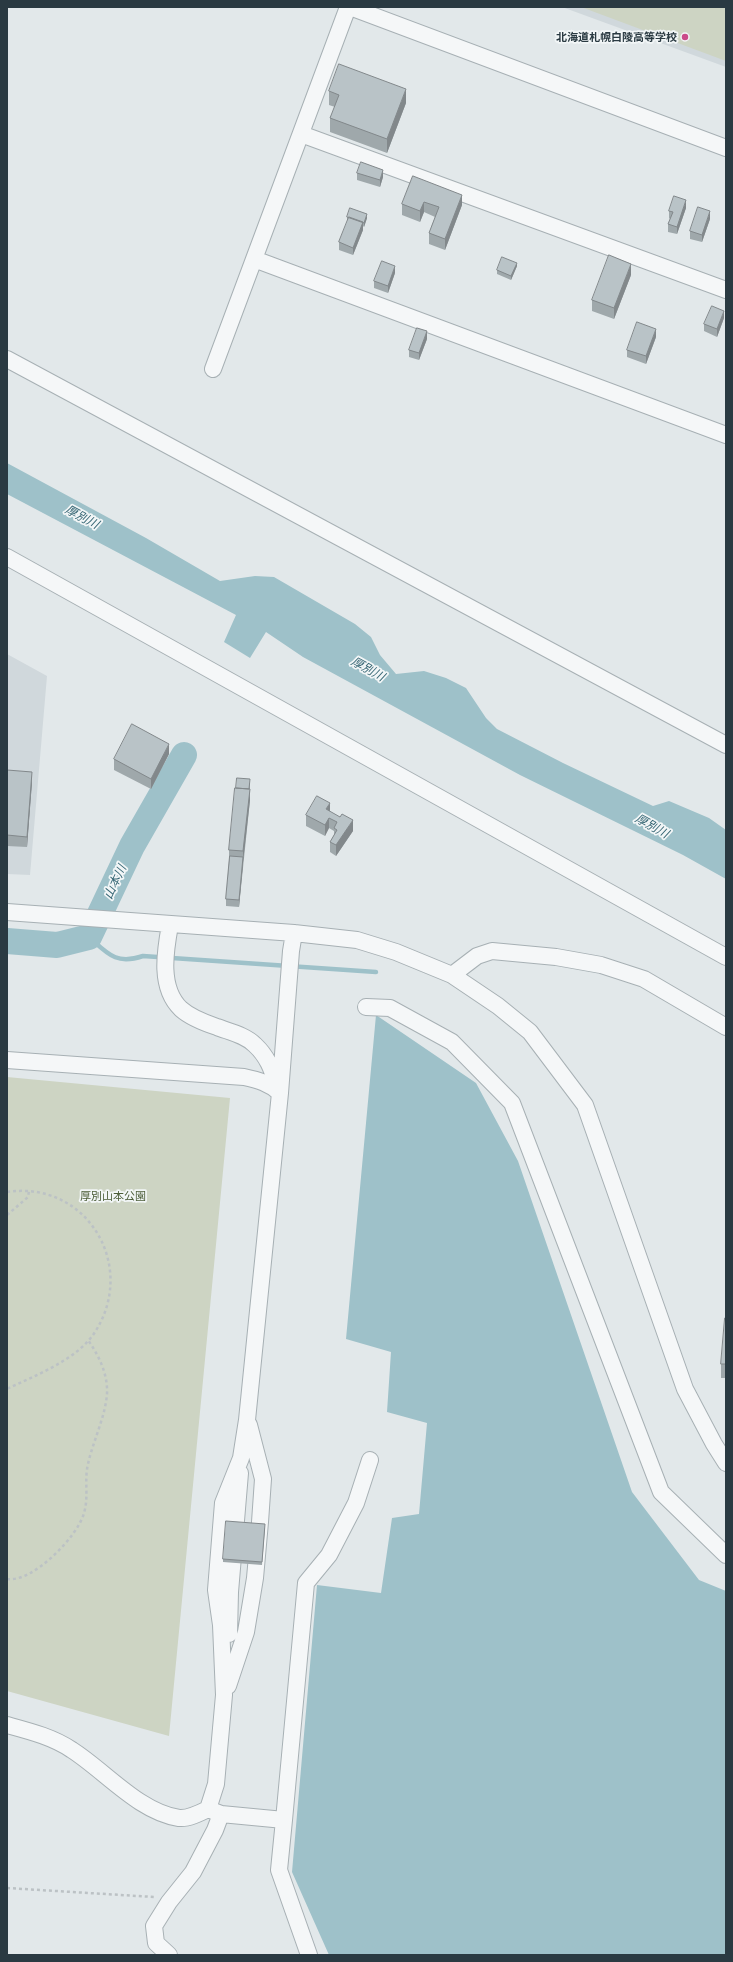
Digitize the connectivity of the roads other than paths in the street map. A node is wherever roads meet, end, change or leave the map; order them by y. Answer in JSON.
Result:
{"nodes":[{"id":1,"x":349,"y":7,"type":"edge"},
{"id":2,"x":301,"y":134,"type":"junction"},
{"id":3,"x":726,"y":148,"type":"edge"},
{"id":4,"x":254,"y":259,"type":"junction"},
{"id":5,"x":726,"y":290,"type":"edge"},
{"id":6,"x":7,"y":359,"type":"edge"},
{"id":7,"x":213,"y":369,"type":"dead end"},
{"id":8,"x":726,"y":435,"type":"edge"},
{"id":9,"x":7,"y":557,"type":"edge"},
{"id":10,"x":726,"y":745,"type":"edge"},
{"id":11,"x":7,"y":912,"type":"edge"},
{"id":12,"x":170,"y":925,"type":"junction"},
{"id":13,"x":294,"y":933,"type":"junction"},
{"id":14,"x":726,"y":957,"type":"edge"},
{"id":15,"x":452,"y":975,"type":"junction"},
{"id":16,"x":366,"y":1007,"type":"dead end"},
{"id":17,"x":726,"y":1026,"type":"edge"},
{"id":18,"x":7,"y":1060,"type":"edge"},
{"id":19,"x":280,"y":1093,"type":"junction"},
{"id":20,"x":248,"y":1420,"type":"junction"},
{"id":21,"x":370,"y":1460,"type":"dead end"},
{"id":22,"x":726,"y":1463,"type":"edge"},
{"id":23,"x":726,"y":1555,"type":"edge"},
{"id":24,"x":224,"y":1695,"type":"junction"},
{"id":25,"x":7,"y":1725,"type":"edge"},
{"id":26,"x":214,"y":1811,"type":"junction"},
{"id":27,"x":284,"y":1820,"type":"junction"},
{"id":28,"x":169,"y":1955,"type":"edge"},
{"id":29,"x":309,"y":1955,"type":"edge"}],
"edges":[{"from":1,"to":2,"type":"street"},
{"from":1,"to":3,"type":"street"},
{"from":2,"to":4,"type":"street"},
{"from":2,"to":5,"type":"street"},
{"from":4,"to":7,"type":"street"},
{"from":4,"to":8,"type":"street"},
{"from":6,"to":10,"type":"street"},
{"from":9,"to":14,"type":"street"},
{"from":11,"to":12,"type":"street"},
{"from":12,"to":13,"type":"street"},
{"from":12,"to":19,"type":"street"},
{"from":13,"to":15,"type":"street"},
{"from":13,"to":19,"type":"street"},
{"from":15,"to":17,"type":"street"},
{"from":15,"to":22,"type":"street"},
{"from":16,"to":23,"type":"street"},
{"from":18,"to":19,"type":"street"},
{"from":19,"to":20,"type":"street"},
{"from":20,"to":24,"type":"street"},
{"from":20,"to":24,"type":"street"},
{"from":21,"to":27,"type":"street"},
{"from":24,"to":26,"type":"street"},
{"from":25,"to":26,"type":"street"},
{"from":26,"to":27,"type":"street"},
{"from":26,"to":28,"type":"street"},
{"from":27,"to":29,"type":"street"}]}
